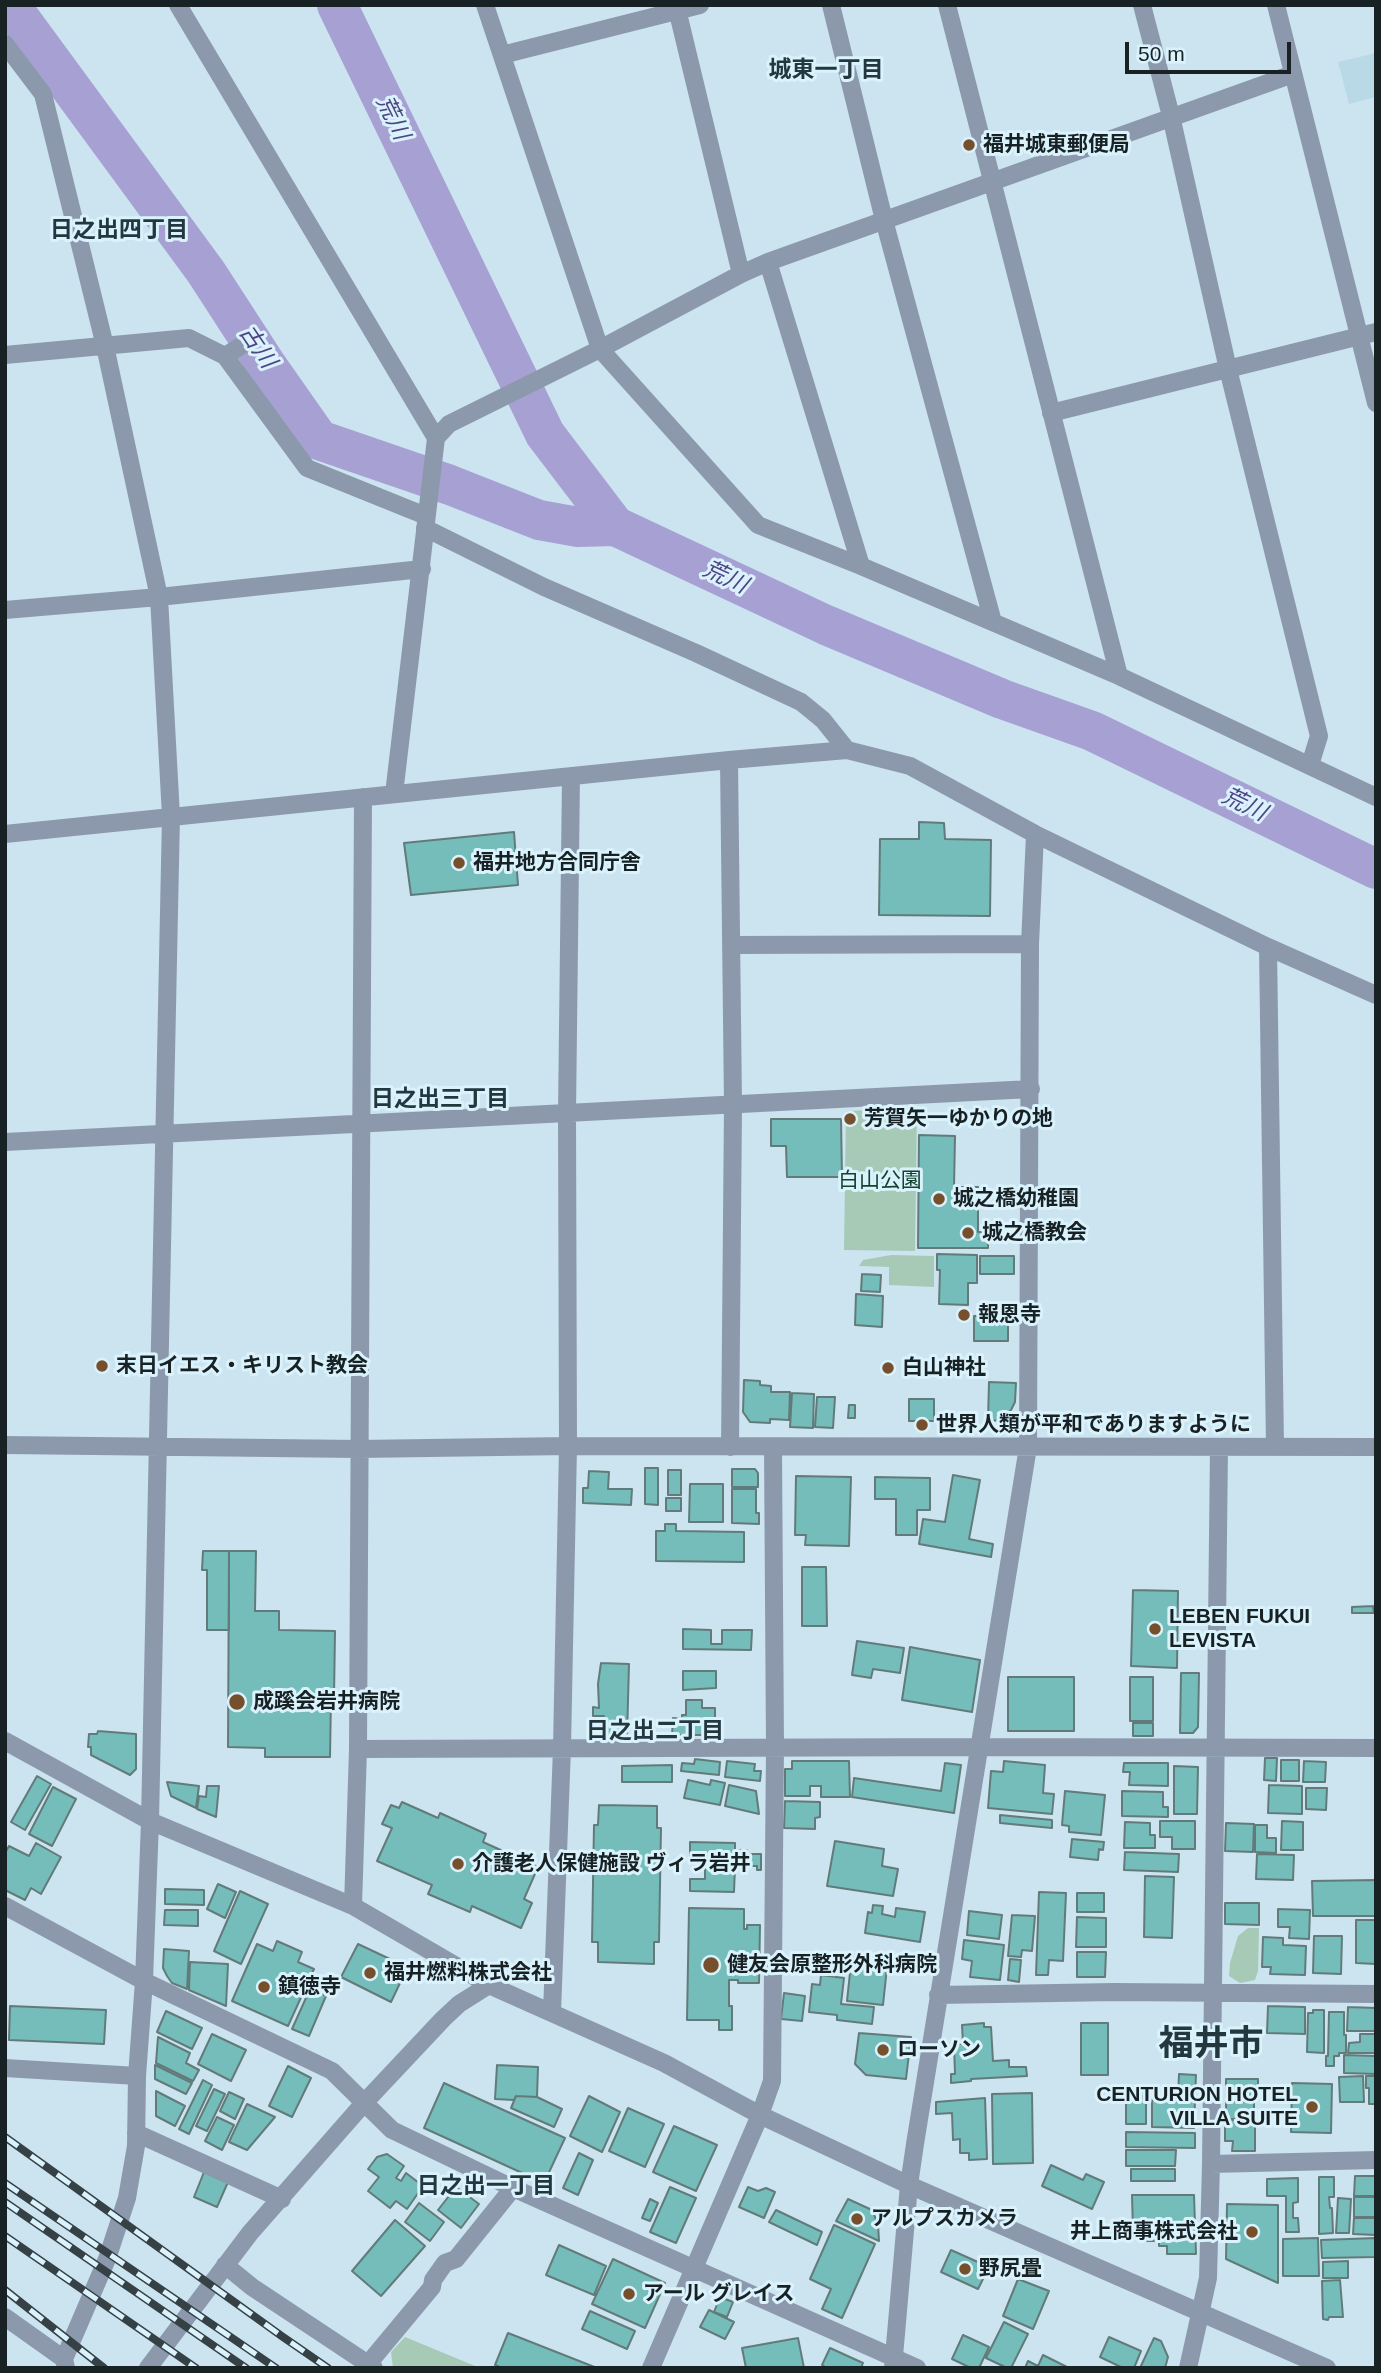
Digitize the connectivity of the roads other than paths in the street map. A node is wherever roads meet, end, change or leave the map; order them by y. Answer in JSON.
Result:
{"nodes":[{"id":1,"x":178,"y":5,"type":"edge"},
{"id":2,"x":485,"y":5,"type":"edge"},
{"id":3,"x":700,"y":5,"type":"edge"},
{"id":4,"x":831,"y":5,"type":"edge"},
{"id":5,"x":947,"y":5,"type":"edge"},
{"id":6,"x":1142,"y":5,"type":"edge"},
{"id":7,"x":1276,"y":5,"type":"edge"},
{"id":8,"x":676,"y":8,"type":"edge"},
{"id":9,"x":5,"y":44,"type":"edge"},
{"id":10,"x":502,"y":55,"type":"junction"},
{"id":11,"x":1293,"y":74,"type":"junction"},
{"id":12,"x":1171,"y":116,"type":"junction"},
{"id":13,"x":992,"y":181,"type":"junction"},
{"id":14,"x":884,"y":220,"type":"junction"},
{"id":15,"x":768,"y":262,"type":"junction"},
{"id":16,"x":741,"y":274,"type":"junction"},
{"id":17,"x":1368,"y":334,"type":"edge"},
{"id":18,"x":255,"y":337,"type":"dead end"},
{"id":19,"x":105,"y":346,"type":"junction"},
{"id":20,"x":600,"y":348,"type":"junction"},
{"id":21,"x":230,"y":353,"type":"junction"},
{"id":22,"x":5,"y":355,"type":"edge"},
{"id":23,"x":1228,"y":369,"type":"junction"},
{"id":24,"x":1376,"y":403,"type":"edge"},
{"id":25,"x":1051,"y":413,"type":"junction"},
{"id":26,"x":436,"y":438,"type":"junction"},
{"id":27,"x":426,"y":515,"type":"junction"},
{"id":28,"x":861,"y":566,"type":"junction"},
{"id":29,"x":422,"y":569,"type":"junction"},
{"id":30,"x":159,"y":597,"type":"junction"},
{"id":31,"x":5,"y":610,"type":"edge"},
{"id":32,"x":993,"y":622,"type":"junction"},
{"id":33,"x":1119,"y":676,"type":"junction"},
{"id":34,"x":847,"y":750,"type":"junction"},
{"id":35,"x":729,"y":760,"type":"junction"},
{"id":36,"x":1310,"y":765,"type":"junction"},
{"id":37,"x":571,"y":776,"type":"junction"},
{"id":38,"x":394,"y":794,"type":"junction"},
{"id":39,"x":363,"y":797,"type":"junction"},
{"id":40,"x":1376,"y":797,"type":"edge"},
{"id":41,"x":171,"y":816,"type":"junction"},
{"id":42,"x":5,"y":834,"type":"edge"},
{"id":43,"x":1034,"y":834,"type":"junction"},
{"id":44,"x":1030,"y":944,"type":"junction"},
{"id":45,"x":732,"y":945,"type":"junction"},
{"id":46,"x":1268,"y":947,"type":"junction"},
{"id":47,"x":1376,"y":995,"type":"edge"},
{"id":48,"x":1031,"y":1089,"type":"junction"},
{"id":49,"x":733,"y":1105,"type":"junction"},
{"id":50,"x":567,"y":1113,"type":"junction"},
{"id":51,"x":360,"y":1124,"type":"junction"},
{"id":52,"x":165,"y":1134,"type":"junction"},
{"id":53,"x":5,"y":1142,"type":"edge"},
{"id":54,"x":5,"y":1445,"type":"edge"},
{"id":55,"x":158,"y":1446,"type":"junction"},
{"id":56,"x":568,"y":1446,"type":"junction"},
{"id":57,"x":730,"y":1447,"type":"junction"},
{"id":58,"x":1028,"y":1447,"type":"junction"},
{"id":59,"x":1219,"y":1447,"type":"junction"},
{"id":60,"x":1275,"y":1447,"type":"junction"},
{"id":61,"x":1376,"y":1447,"type":"edge"},
{"id":62,"x":773,"y":1448,"type":"junction"},
{"id":63,"x":359,"y":1449,"type":"junction"},
{"id":64,"x":5,"y":1741,"type":"edge"},
{"id":65,"x":775,"y":1747,"type":"junction"},
{"id":66,"x":978,"y":1747,"type":"junction"},
{"id":67,"x":1215,"y":1747,"type":"junction"},
{"id":68,"x":562,"y":1748,"type":"junction"},
{"id":69,"x":1376,"y":1748,"type":"edge"},
{"id":70,"x":358,"y":1749,"type":"junction"},
{"id":71,"x":150,"y":1821,"type":"junction"},
{"id":72,"x":5,"y":1906,"type":"edge"},
{"id":73,"x":353,"y":1906,"type":"junction"},
{"id":74,"x":144,"y":1982,"type":"junction"},
{"id":75,"x":489,"y":1985,"type":"junction"},
{"id":76,"x":1212,"y":1994,"type":"junction"},
{"id":77,"x":1376,"y":1994,"type":"edge"},
{"id":78,"x":938,"y":1995,"type":"junction"},
{"id":79,"x":552,"y":2012,"type":"junction"},
{"id":80,"x":5,"y":2068,"type":"edge"},
{"id":81,"x":137,"y":2076,"type":"junction"},
{"id":82,"x":364,"y":2104,"type":"junction"},
{"id":83,"x":760,"y":2115,"type":"junction"},
{"id":84,"x":136,"y":2133,"type":"junction"},
{"id":85,"x":1376,"y":2160,"type":"edge"},
{"id":86,"x":1211,"y":2164,"type":"junction"},
{"id":87,"x":909,"y":2185,"type":"junction"},
{"id":88,"x":513,"y":2188,"type":"junction"},
{"id":89,"x":282,"y":2199,"type":"junction"},
{"id":90,"x":225,"y":2265,"type":"junction"},
{"id":91,"x":695,"y":2268,"type":"junction"},
{"id":92,"x":1200,"y":2314,"type":"junction"},
{"id":93,"x":5,"y":2317,"type":"edge"},
{"id":94,"x":65,"y":2363,"type":"edge"},
{"id":95,"x":893,"y":2363,"type":"edge"},
{"id":96,"x":371,"y":2366,"type":"edge"},
{"id":97,"x":148,"y":2368,"type":"edge"},
{"id":98,"x":651,"y":2368,"type":"edge"},
{"id":99,"x":916,"y":2368,"type":"edge"},
{"id":100,"x":1188,"y":2368,"type":"edge"},
{"id":101,"x":1327,"y":2368,"type":"edge"}],
"edges":[{"from":1,"to":26,"type":"street"},
{"from":2,"to":10,"type":"street"},
{"from":3,"to":8,"type":"street"},
{"from":4,"to":14,"type":"street"},
{"from":5,"to":13,"type":"street"},
{"from":6,"to":12,"type":"street"},
{"from":7,"to":11,"type":"street"},
{"from":8,"to":10,"type":"street"},
{"from":8,"to":16,"type":"street"},
{"from":9,"to":19,"type":"street"},
{"from":10,"to":20,"type":"street"},
{"from":11,"to":12,"type":"street"},
{"from":11,"to":17,"type":"street"},
{"from":12,"to":13,"type":"street"},
{"from":12,"to":23,"type":"street"},
{"from":13,"to":14,"type":"street"},
{"from":13,"to":25,"type":"street"},
{"from":14,"to":15,"type":"street"},
{"from":14,"to":32,"type":"street"},
{"from":15,"to":16,"type":"street"},
{"from":15,"to":28,"type":"street"},
{"from":16,"to":20,"type":"street"},
{"from":17,"to":23,"type":"street"},
{"from":17,"to":24,"type":"street"},
{"from":18,"to":21,"type":"street"},
{"from":19,"to":21,"type":"street"},
{"from":19,"to":22,"type":"street"},
{"from":19,"to":30,"type":"street"},
{"from":20,"to":26,"type":"street"},
{"from":20,"to":28,"type":"street"},
{"from":21,"to":27,"type":"street"},
{"from":23,"to":25,"type":"street"},
{"from":23,"to":36,"type":"street"},
{"from":25,"to":33,"type":"street"},
{"from":26,"to":27,"type":"street"},
{"from":27,"to":29,"type":"street"},
{"from":27,"to":34,"type":"street"},
{"from":28,"to":32,"type":"street"},
{"from":29,"to":30,"type":"street"},
{"from":29,"to":38,"type":"street"},
{"from":30,"to":31,"type":"street"},
{"from":30,"to":41,"type":"street"},
{"from":32,"to":33,"type":"street"},
{"from":33,"to":36,"type":"street"},
{"from":34,"to":35,"type":"street"},
{"from":34,"to":43,"type":"street"},
{"from":35,"to":37,"type":"street"},
{"from":35,"to":45,"type":"street"},
{"from":36,"to":40,"type":"street"},
{"from":37,"to":38,"type":"street"},
{"from":37,"to":50,"type":"street"},
{"from":38,"to":39,"type":"street"},
{"from":39,"to":41,"type":"street"},
{"from":39,"to":51,"type":"street"},
{"from":41,"to":42,"type":"street"},
{"from":41,"to":52,"type":"street"},
{"from":43,"to":44,"type":"street"},
{"from":43,"to":46,"type":"street"},
{"from":44,"to":45,"type":"street"},
{"from":44,"to":48,"type":"street"},
{"from":45,"to":49,"type":"street"},
{"from":46,"to":47,"type":"street"},
{"from":46,"to":60,"type":"street"},
{"from":48,"to":49,"type":"street"},
{"from":48,"to":58,"type":"street"},
{"from":49,"to":50,"type":"street"},
{"from":49,"to":57,"type":"street"},
{"from":50,"to":51,"type":"street"},
{"from":50,"to":56,"type":"street"},
{"from":51,"to":52,"type":"street"},
{"from":51,"to":63,"type":"street"},
{"from":52,"to":53,"type":"street"},
{"from":52,"to":55,"type":"street"},
{"from":54,"to":55,"type":"street"},
{"from":55,"to":63,"type":"street"},
{"from":55,"to":71,"type":"street"},
{"from":56,"to":57,"type":"street"},
{"from":56,"to":63,"type":"street"},
{"from":56,"to":68,"type":"street"},
{"from":57,"to":62,"type":"street"},
{"from":58,"to":59,"type":"street"},
{"from":58,"to":62,"type":"street"},
{"from":58,"to":66,"type":"street"},
{"from":59,"to":60,"type":"street"},
{"from":59,"to":67,"type":"street"},
{"from":60,"to":61,"type":"street"},
{"from":62,"to":65,"type":"street"},
{"from":63,"to":70,"type":"street"},
{"from":64,"to":71,"type":"street"},
{"from":65,"to":66,"type":"street"},
{"from":65,"to":68,"type":"street"},
{"from":65,"to":83,"type":"street"},
{"from":66,"to":67,"type":"street"},
{"from":66,"to":78,"type":"street"},
{"from":67,"to":69,"type":"street"},
{"from":67,"to":76,"type":"street"},
{"from":68,"to":70,"type":"street"},
{"from":68,"to":79,"type":"street"},
{"from":70,"to":73,"type":"street"},
{"from":71,"to":73,"type":"street"},
{"from":71,"to":74,"type":"street"},
{"from":72,"to":74,"type":"street"},
{"from":73,"to":75,"type":"street"},
{"from":74,"to":81,"type":"street"},
{"from":74,"to":82,"type":"street"},
{"from":75,"to":79,"type":"street"},
{"from":75,"to":82,"type":"street"},
{"from":76,"to":77,"type":"street"},
{"from":76,"to":78,"type":"street"},
{"from":76,"to":86,"type":"street"},
{"from":78,"to":87,"type":"street"},
{"from":79,"to":83,"type":"street"},
{"from":80,"to":81,"type":"street"},
{"from":81,"to":84,"type":"street"},
{"from":82,"to":88,"type":"street"},
{"from":82,"to":89,"type":"street"},
{"from":83,"to":87,"type":"street"},
{"from":83,"to":91,"type":"street"},
{"from":84,"to":89,"type":"street"},
{"from":84,"to":94,"type":"street"},
{"from":85,"to":86,"type":"street"},
{"from":86,"to":92,"type":"street"},
{"from":87,"to":92,"type":"street"},
{"from":87,"to":95,"type":"street"},
{"from":88,"to":91,"type":"street"},
{"from":88,"to":96,"type":"street"},
{"from":89,"to":90,"type":"street"},
{"from":90,"to":96,"type":"street"},
{"from":90,"to":97,"type":"street"},
{"from":91,"to":95,"type":"street"},
{"from":91,"to":98,"type":"street"},
{"from":92,"to":100,"type":"street"},
{"from":92,"to":101,"type":"street"},
{"from":93,"to":94,"type":"street"},
{"from":95,"to":99,"type":"street"}]}
